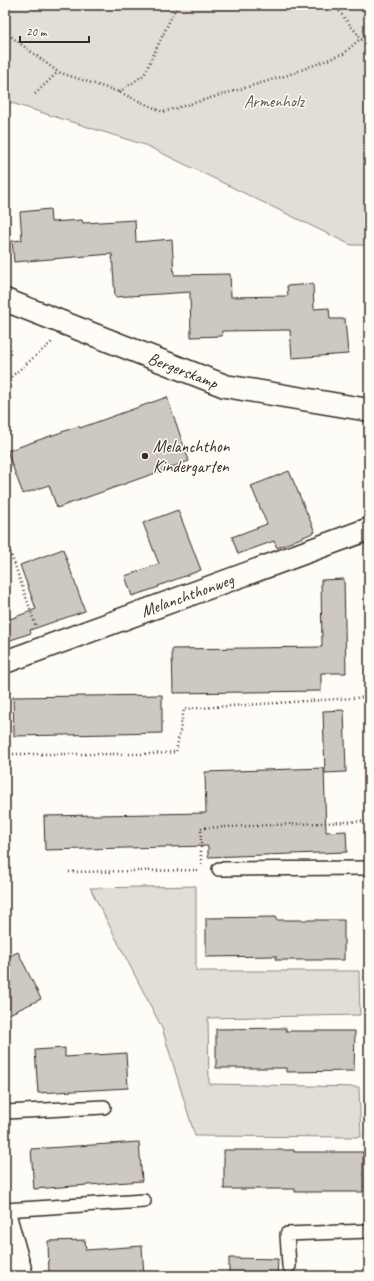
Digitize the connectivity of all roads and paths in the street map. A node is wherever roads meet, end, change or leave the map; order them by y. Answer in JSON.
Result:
{"nodes":[{"id":1,"x":177,"y":5,"type":"edge"},
{"id":2,"x":334,"y":5,"type":"edge"},
{"id":3,"x":369,"y":31,"type":"edge"},
{"id":4,"x":5,"y":32,"type":"edge"},
{"id":5,"x":359,"y":37,"type":"junction"},
{"id":6,"x":369,"y":41,"type":"edge"},
{"id":7,"x":58,"y":72,"type":"junction"},
{"id":8,"x":119,"y":92,"type":"junction"},
{"id":9,"x":35,"y":94,"type":"dead end"},
{"id":10,"x":5,"y":300,"type":"edge"},
{"id":11,"x":70,"y":326,"type":"junction"},
{"id":12,"x":5,"y":382,"type":"edge"},
{"id":13,"x":369,"y":410,"type":"edge"},
{"id":14,"x":5,"y":473,"type":"edge"},
{"id":15,"x":5,"y":512,"type":"edge"},
{"id":16,"x":369,"y":530,"type":"edge"},
{"id":17,"x":5,"y":537,"type":"edge"},
{"id":18,"x":43,"y":647,"type":"junction"},
{"id":19,"x":5,"y":662,"type":"edge"},
{"id":20,"x":369,"y":696,"type":"edge"},
{"id":21,"x":5,"y":754,"type":"edge"},
{"id":22,"x":369,"y":820,"type":"edge"},
{"id":23,"x":369,"y":868,"type":"edge"},
{"id":24,"x":219,"y":869,"type":"dead end"},
{"id":25,"x":69,"y":872,"type":"dead end"},
{"id":26,"x":104,"y":1107,"type":"dead end"},
{"id":27,"x":5,"y":1112,"type":"edge"},
{"id":28,"x":144,"y":1201,"type":"dead end"},
{"id":29,"x":5,"y":1210,"type":"edge"},
{"id":30,"x":5,"y":1216,"type":"edge"},
{"id":31,"x":369,"y":1232,"type":"edge"},
{"id":32,"x":289,"y":1266,"type":"dead end"},
{"id":33,"x":22,"y":1276,"type":"edge"}],
"edges":[{"from":1,"to":8,"type":"path"},
{"from":2,"to":5,"type":"path"},
{"from":3,"to":5,"type":"path"},
{"from":4,"to":7,"type":"path"},
{"from":5,"to":6,"type":"path"},
{"from":5,"to":8,"type":"path"},
{"from":7,"to":8,"type":"path"},
{"from":7,"to":9,"type":"path"},
{"from":10,"to":11,"type":"street","name":"Bergerskamp"},
{"from":11,"to":12,"type":"path"},
{"from":11,"to":13,"type":"street","name":"Bergerskamp"},
{"from":14,"to":15,"type":"path"},
{"from":16,"to":18,"type":"street","name":"Melanchthonweg"},
{"from":17,"to":18,"type":"path"},
{"from":18,"to":19,"type":"street","name":"Melanchthonweg"},
{"from":20,"to":21,"type":"path"},
{"from":22,"to":25,"type":"path"},
{"from":23,"to":24,"type":"lane"},
{"from":26,"to":27,"type":"lane"},
{"from":28,"to":29,"type":"lane"},
{"from":30,"to":33,"type":"street"},
{"from":31,"to":32,"type":"lane"}]}
